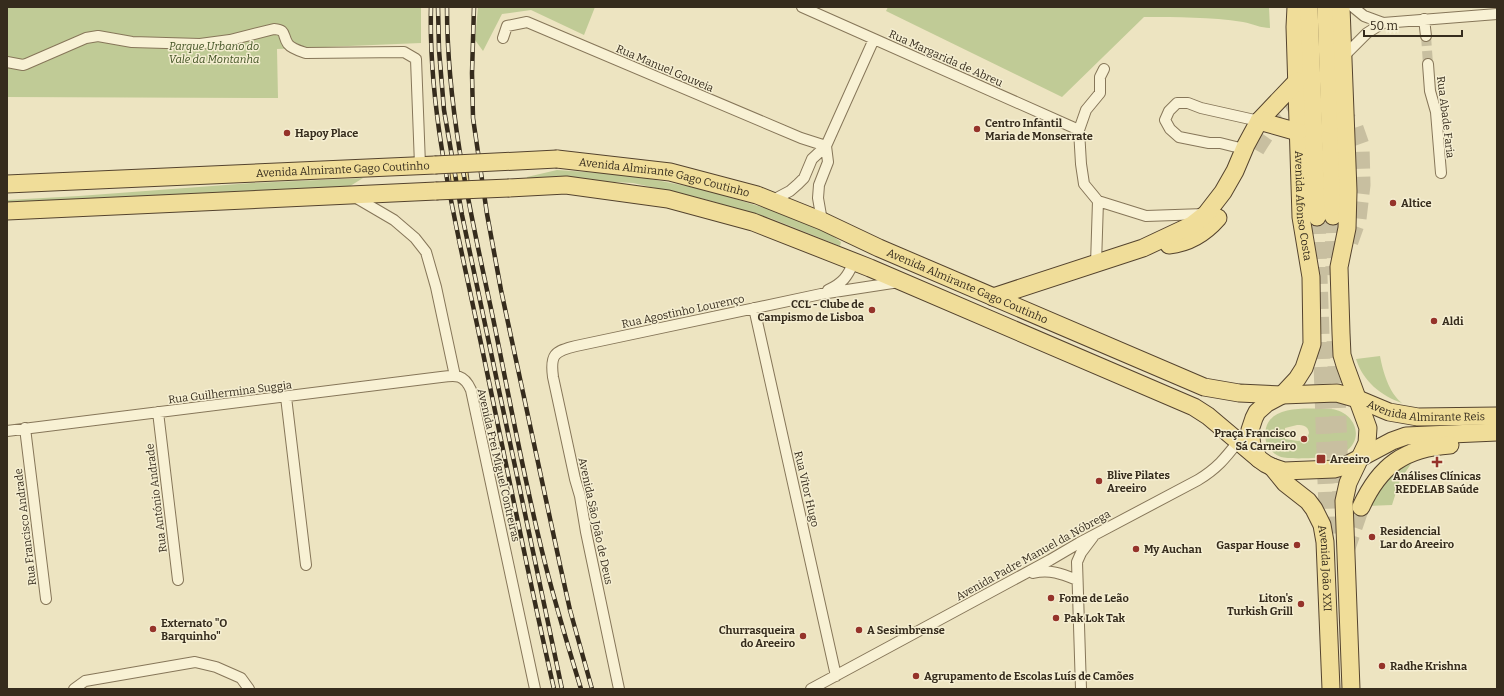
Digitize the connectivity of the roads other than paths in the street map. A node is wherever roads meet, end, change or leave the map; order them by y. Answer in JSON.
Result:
{"nodes":[{"id":1,"x":802,"y":7,"type":"edge"},
{"id":2,"x":1296,"y":7,"type":"edge"},
{"id":3,"x":1309,"y":7,"type":"edge"},
{"id":4,"x":1326,"y":7,"type":"edge"},
{"id":5,"x":1341,"y":7,"type":"edge"},
{"id":6,"x":1353,"y":7,"type":"edge"},
{"id":7,"x":1437,"y":7,"type":"edge"},
{"id":8,"x":1497,"y":14,"type":"edge"},
{"id":9,"x":1435,"y":18,"type":"junction"},
{"id":10,"x":1424,"y":19,"type":"junction"},
{"id":11,"x":1383,"y":23,"type":"junction"},
{"id":12,"x":1426,"y":36,"type":"tunnel mouth"},
{"id":13,"x":503,"y":38,"type":"dead end"},
{"id":14,"x":874,"y":39,"type":"junction"},
{"id":15,"x":1343,"y":57,"type":"junction"},
{"id":16,"x":7,"y":62,"type":"edge"},
{"id":17,"x":1428,"y":64,"type":"tunnel mouth"},
{"id":18,"x":1104,"y":68,"type":"dead end"},
{"id":19,"x":1297,"y":81,"type":"junction"},
{"id":20,"x":1259,"y":122,"type":"junction"},
{"id":21,"x":1079,"y":130,"type":"junction"},
{"id":22,"x":1298,"y":132,"type":"junction"},
{"id":23,"x":826,"y":146,"type":"junction"},
{"id":24,"x":1250,"y":150,"type":"junction"},
{"id":25,"x":458,"y":164,"type":"junction"},
{"id":26,"x":428,"y":165,"type":"junction"},
{"id":27,"x":1441,"y":173,"type":"dead end"},
{"id":28,"x":7,"y":184,"type":"edge"},
{"id":29,"x":461,"y":190,"type":"junction"},
{"id":30,"x":411,"y":192,"type":"junction"},
{"id":31,"x":352,"y":195,"type":"junction"},
{"id":32,"x":771,"y":201,"type":"junction"},
{"id":33,"x":1098,"y":201,"type":"junction"},
{"id":34,"x":7,"y":211,"type":"edge"},
{"id":35,"x":1206,"y":214,"type":"junction"},
{"id":36,"x":822,"y":221,"type":"junction"},
{"id":37,"x":844,"y":231,"type":"junction"},
{"id":38,"x":1143,"y":248,"type":"junction"},
{"id":39,"x":854,"y":262,"type":"junction"},
{"id":40,"x":1096,"y":264,"type":"junction"},
{"id":41,"x":901,"y":281,"type":"junction"},
{"id":42,"x":821,"y":294,"type":"junction"},
{"id":43,"x":993,"y":297,"type":"junction"},
{"id":44,"x":754,"y":308,"type":"junction"},
{"id":45,"x":553,"y":358,"type":"joint"},
{"id":46,"x":455,"y":376,"type":"junction"},
{"id":47,"x":1282,"y":395,"type":"junction"},
{"id":48,"x":286,"y":397,"type":"junction"},
{"id":49,"x":1358,"y":399,"type":"junction"},
{"id":50,"x":158,"y":412,"type":"junction"},
{"id":51,"x":1497,"y":416,"type":"edge"},
{"id":52,"x":1252,"y":424,"type":"junction"},
{"id":53,"x":26,"y":428,"type":"junction"},
{"id":54,"x":7,"y":431,"type":"edge"},
{"id":55,"x":1497,"y":432,"type":"edge"},
{"id":56,"x":1497,"y":437,"type":"edge"},
{"id":57,"x":1238,"y":441,"type":"junction"},
{"id":58,"x":1360,"y":459,"type":"junction"},
{"id":59,"x":1266,"y":463,"type":"junction"},
{"id":60,"x":1361,"y":507,"type":"tunnel mouth"},
{"id":61,"x":1095,"y":534,"type":"junction"},
{"id":62,"x":306,"y":565,"type":"dead end"},
{"id":63,"x":1023,"y":575,"type":"junction"},
{"id":64,"x":178,"y":580,"type":"dead end"},
{"id":65,"x":1077,"y":580,"type":"junction"},
{"id":66,"x":46,"y":598,"type":"dead end"},
{"id":67,"x":836,"y":676,"type":"junction"},
{"id":68,"x":74,"y":689,"type":"edge"},
{"id":69,"x":249,"y":689,"type":"edge"},
{"id":70,"x":535,"y":689,"type":"edge"},
{"id":71,"x":619,"y":689,"type":"edge"},
{"id":72,"x":812,"y":689,"type":"edge"},
{"id":73,"x":1081,"y":689,"type":"edge"},
{"id":74,"x":1331,"y":689,"type":"edge"},
{"id":75,"x":1351,"y":689,"type":"edge"}],
"edges":[{"from":1,"to":14,"type":"street","name":"Rua Margarida de Abreu"},
{"from":2,"to":19,"type":"main road","name":"Avenida Afonso Costa"},
{"from":3,"to":4,"type":"main road","name":"Avenida Afonso Costa"},
{"from":5,"to":15,"type":"main road"},
{"from":6,"to":11,"type":"street"},
{"from":7,"to":9,"type":"street"},
{"from":8,"to":9,"type":"street"},
{"from":9,"to":10,"type":"street"},
{"from":10,"to":11,"type":"street"},
{"from":10,"to":12,"type":"street"},
{"from":11,"to":15,"type":"street"},
{"from":13,"to":23,"type":"street","name":"Rua Manuel Gouveia"},
{"from":14,"to":21,"type":"street","name":"Rua Margarida de Abreu"},
{"from":14,"to":23,"type":"street"},
{"from":15,"to":49,"type":"main road"},
{"from":16,"to":26,"type":"street"},
{"from":17,"to":27,"type":"street","name":"Rua Abade Faria"},
{"from":18,"to":21,"type":"street"},
{"from":19,"to":20,"type":"main road"},
{"from":19,"to":22,"type":"main road","name":"Avenida Afonso Costa"},
{"from":20,"to":22,"type":"main road"},
{"from":20,"to":24,"type":"main road"},
{"from":20,"to":24,"type":"street"},
{"from":21,"to":33,"type":"street"},
{"from":22,"to":47,"type":"main road","name":"Avenida Afonso Costa"},
{"from":23,"to":32,"type":"street"},
{"from":23,"to":36,"type":"street"},
{"from":24,"to":35,"type":"main road"},
{"from":24,"to":38,"type":"main road"},
{"from":25,"to":26,"type":"main road","name":"Avenida Almirante Gago Coutinho","bridge":true},
{"from":25,"to":29,"type":"main road"},
{"from":25,"to":32,"type":"main road","name":"Avenida Almirante Gago Coutinho","bridge":true},
{"from":26,"to":28,"type":"main road","name":"Avenida Almirante Gago Coutinho"},
{"from":26,"to":30,"type":"main road"},
{"from":29,"to":30,"type":"main road","name":"Avenida Almirante Gago Coutinho","bridge":true},
{"from":29,"to":39,"type":"main road","name":"Avenida Almirante Gago Coutinho","bridge":true},
{"from":30,"to":31,"type":"main road","name":"Avenida Almirante Gago Coutinho"},
{"from":31,"to":34,"type":"main road","name":"Avenida Almirante Gago Coutinho"},
{"from":31,"to":46,"type":"street"},
{"from":32,"to":36,"type":"main road","name":"Avenida Almirante Gago Coutinho"},
{"from":33,"to":35,"type":"street"},
{"from":33,"to":40,"type":"street"},
{"from":35,"to":38,"type":"main road"},
{"from":36,"to":37,"type":"main road","name":"Avenida Almirante Gago Coutinho"},
{"from":37,"to":39,"type":"main road"},
{"from":37,"to":43,"type":"main road","name":"Avenida Almirante Gago Coutinho"},
{"from":38,"to":40,"type":"main road"},
{"from":39,"to":41,"type":"main road","name":"Avenida Almirante Gago Coutinho"},
{"from":39,"to":42,"type":"street","name":"Rua Agostinho Lourenço"},
{"from":40,"to":43,"type":"main road"},
{"from":41,"to":42,"type":"street","name":"Rua Agostinho Lourenço"},
{"from":41,"to":57,"type":"main road","name":"Avenida Almirante Gago Coutinho"},
{"from":42,"to":44,"type":"street","name":"Rua Agostinho Lourenço"},
{"from":43,"to":47,"type":"main road","name":"Avenida Almirante Gago Coutinho"},
{"from":44,"to":45,"type":"street","name":"Rua Agostinho Lourenço"},
{"from":44,"to":67,"type":"street","name":"Rua Vitor Hugo"},
{"from":45,"to":71,"type":"street","name":"Avenida São João de Deus"},
{"from":46,"to":48,"type":"street","name":"Rua Guilhermina Suggia"},
{"from":46,"to":70,"type":"street","name":"Avenida Frei Miguel Contreiras"},
{"from":47,"to":49,"type":"main road"},
{"from":47,"to":52,"type":"main road"},
{"from":48,"to":50,"type":"street","name":"Rua Guilhermina Suggia"},
{"from":48,"to":62,"type":"street"},
{"from":49,"to":51,"type":"main road","name":"Avenida Almirante Reis"},
{"from":49,"to":58,"type":"main road"},
{"from":50,"to":53,"type":"street","name":"Rua Guilhermina Suggia"},
{"from":50,"to":64,"type":"street","name":"Rua António Andrade"},
{"from":52,"to":57,"type":"street","name":"Avenida Padre Manuel da Nóbrega"},
{"from":52,"to":59,"type":"main road"},
{"from":53,"to":54,"type":"street","name":"Rua Guilhermina Suggia"},
{"from":53,"to":66,"type":"street","name":"Rua Francisco Andrade"},
{"from":55,"to":58,"type":"main road","name":"Avenida Almirante Reis"},
{"from":56,"to":60,"type":"main road"},
{"from":57,"to":59,"type":"main road","name":"Avenida Almirante Gago Coutinho"},
{"from":57,"to":61,"type":"street","name":"Avenida Padre Manuel da Nóbrega"},
{"from":58,"to":59,"type":"main road"},
{"from":58,"to":75,"type":"main road","name":"Avenida João XXI"},
{"from":59,"to":74,"type":"main road","name":"Avenida João XXI"},
{"from":61,"to":63,"type":"street","name":"Avenida Padre Manuel da Nóbrega"},
{"from":61,"to":65,"type":"street"},
{"from":63,"to":65,"type":"street"},
{"from":63,"to":67,"type":"street","name":"Avenida Padre Manuel da Nóbrega"},
{"from":65,"to":73,"type":"street"},
{"from":67,"to":72,"type":"street","name":"Avenida Padre Manuel da Nóbrega"},
{"from":68,"to":69,"type":"street"}]}
